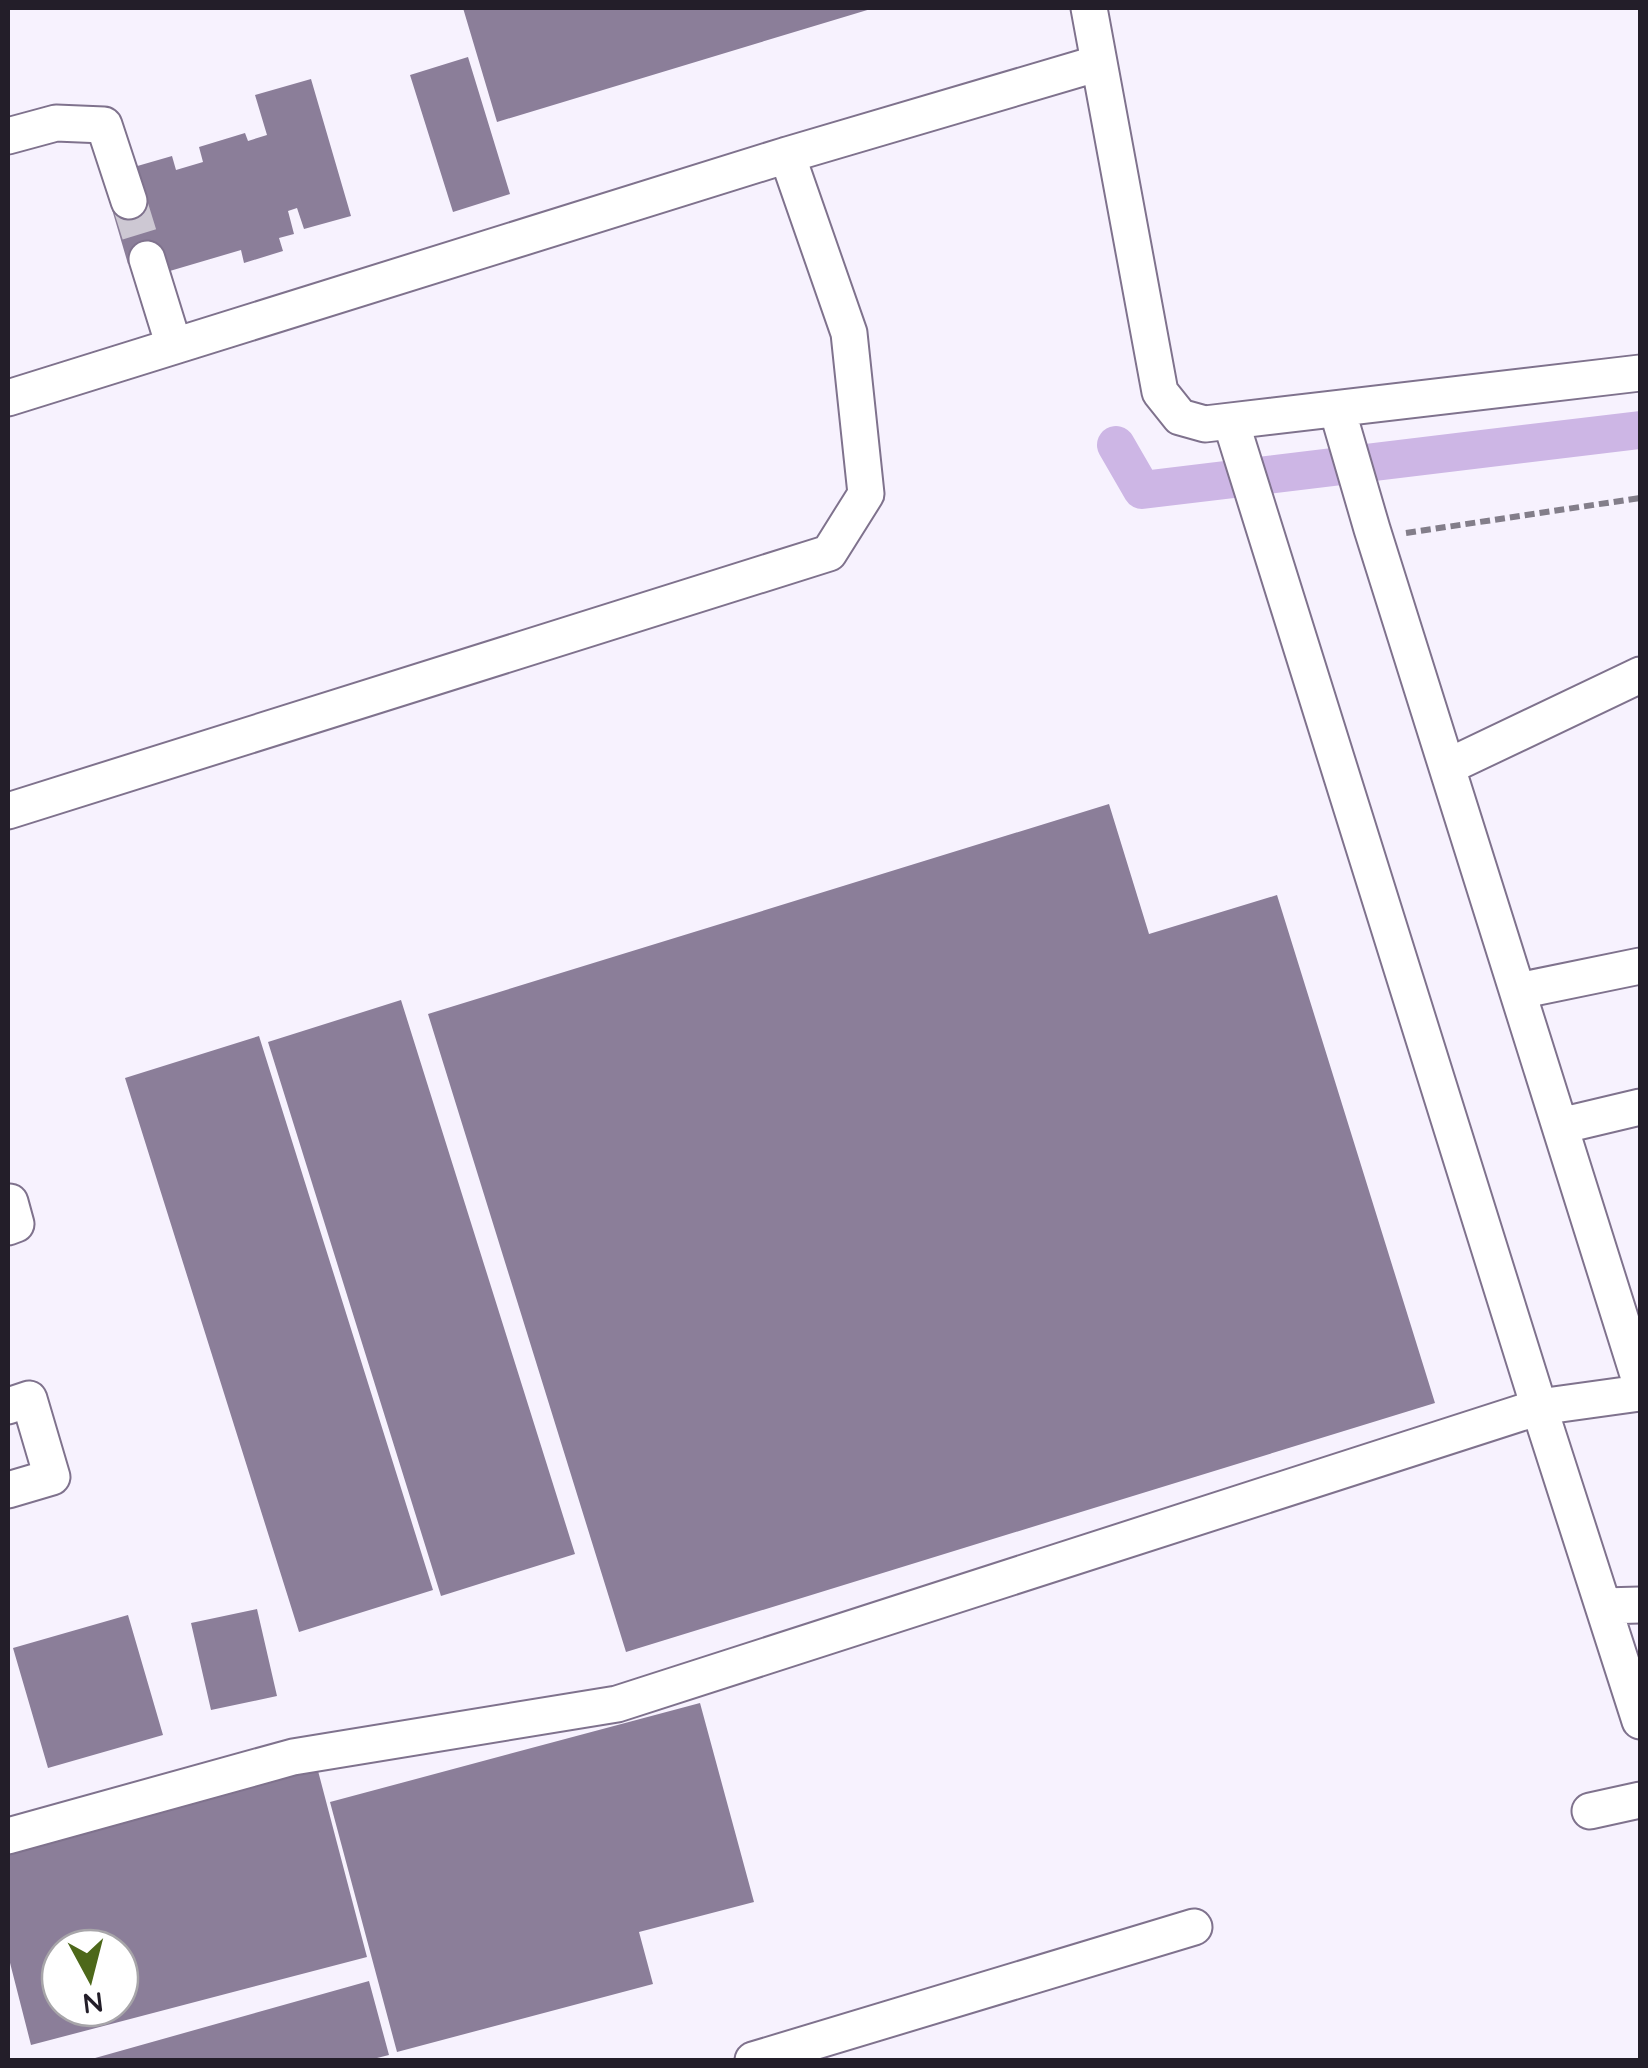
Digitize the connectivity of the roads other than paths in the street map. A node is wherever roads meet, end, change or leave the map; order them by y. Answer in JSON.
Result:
{"nodes":[{"id":1,"x":1089,"y":8,"type":"edge"},
{"id":2,"x":1090,"y":66,"type":"junction"},
{"id":3,"x":8,"y":136,"type":"edge"},
{"id":4,"x":787,"y":155,"type":"junction"},
{"id":5,"x":129,"y":201,"type":"tunnel mouth"},
{"id":6,"x":147,"y":258,"type":"tunnel mouth"},
{"id":7,"x":174,"y":346,"type":"junction"},
{"id":8,"x":1640,"y":373,"type":"edge"},
{"id":9,"x":8,"y":398,"type":"edge"},
{"id":10,"x":1342,"y":424,"type":"junction"},
{"id":11,"x":1236,"y":437,"type":"junction"},
{"id":12,"x":1640,"y":676,"type":"edge"},
{"id":13,"x":1447,"y":767,"type":"junction"},
{"id":14,"x":8,"y":811,"type":"edge"},
{"id":15,"x":1640,"y":966,"type":"edge"},
{"id":16,"x":1518,"y":991,"type":"junction"},
{"id":17,"x":1640,"y":1107,"type":"edge"},
{"id":18,"x":1560,"y":1126,"type":"junction"},
{"id":19,"x":1640,"y":1381,"type":"edge"},
{"id":20,"x":1640,"y":1393,"type":"edge"},
{"id":21,"x":8,"y":1406,"type":"edge"},
{"id":22,"x":1539,"y":1407,"type":"junction"},
{"id":23,"x":8,"y":1490,"type":"edge"},
{"id":24,"x":1640,"y":1605,"type":"edge"},
{"id":25,"x":1604,"y":1606,"type":"junction"},
{"id":26,"x":1640,"y":1720,"type":"edge"},
{"id":27,"x":1640,"y":1800,"type":"edge"},
{"id":28,"x":1590,"y":1811,"type":"dead end"},
{"id":29,"x":8,"y":1836,"type":"edge"},
{"id":30,"x":1194,"y":1927,"type":"dead end"},
{"id":31,"x":753,"y":2060,"type":"edge"}],
"edges":[{"from":1,"to":2,"type":"street"},
{"from":2,"to":4,"type":"street"},
{"from":2,"to":11,"type":"street"},
{"from":3,"to":5,"type":"street"},
{"from":4,"to":7,"type":"street"},
{"from":4,"to":14,"type":"street"},
{"from":6,"to":7,"type":"street"},
{"from":7,"to":9,"type":"street"},
{"from":8,"to":10,"type":"street"},
{"from":10,"to":11,"type":"street"},
{"from":10,"to":13,"type":"street"},
{"from":11,"to":22,"type":"street"},
{"from":12,"to":13,"type":"street"},
{"from":13,"to":16,"type":"street"},
{"from":15,"to":16,"type":"street"},
{"from":16,"to":18,"type":"street"},
{"from":17,"to":18,"type":"street"},
{"from":18,"to":19,"type":"street"},
{"from":20,"to":22,"type":"street"},
{"from":21,"to":23,"type":"street"},
{"from":22,"to":25,"type":"street"},
{"from":22,"to":29,"type":"street"},
{"from":24,"to":25,"type":"street"},
{"from":25,"to":26,"type":"street"},
{"from":27,"to":28,"type":"street"},
{"from":30,"to":31,"type":"street"}]}
